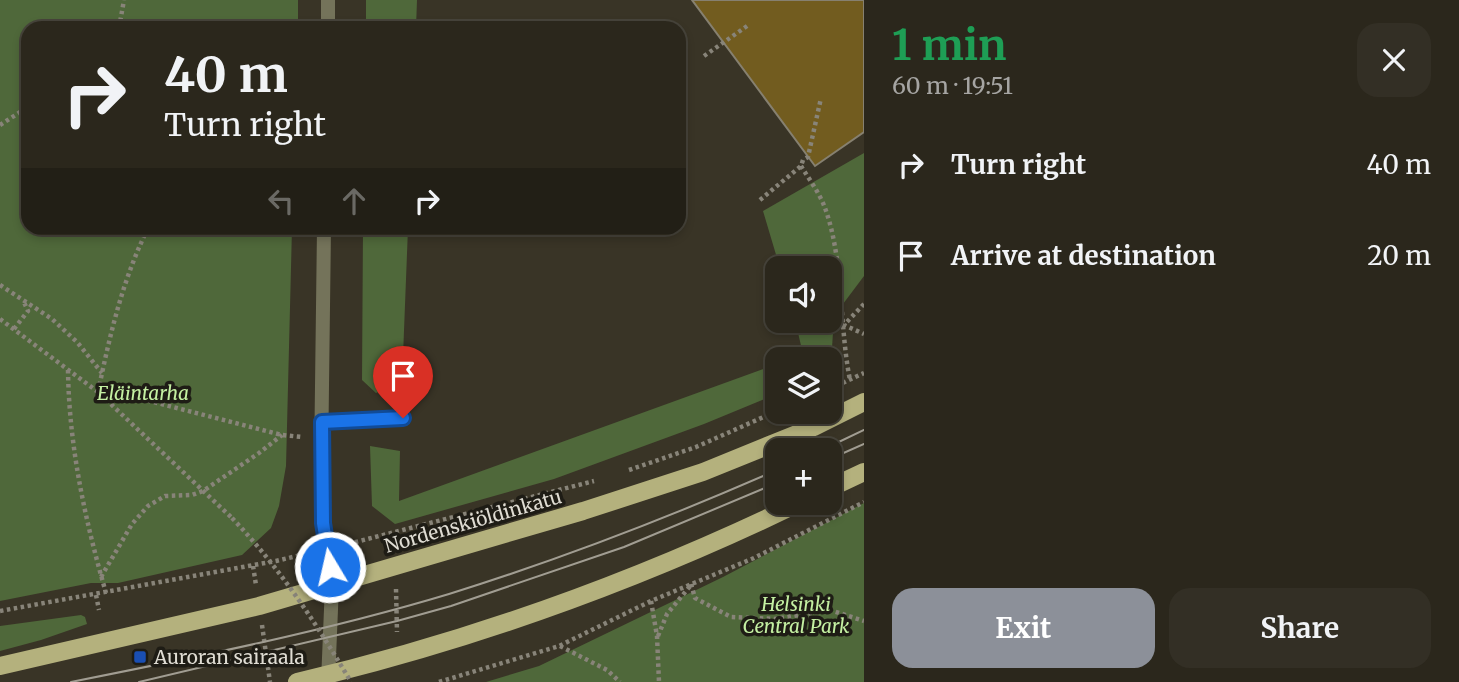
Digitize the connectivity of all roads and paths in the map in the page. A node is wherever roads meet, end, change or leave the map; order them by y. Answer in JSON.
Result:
{"nodes":[{"id":1,"x":328,"y":0,"type":"edge"},
{"id":2,"x":123,"y":1,"type":"edge"},
{"id":3,"x":119,"y":20,"type":"edge"},
{"id":4,"x":328,"y":21,"type":"edge"},
{"id":5,"x":750,"y":24,"type":"dead end"},
{"id":6,"x":704,"y":56,"type":"dead end"},
{"id":7,"x":821,"y":98,"type":"dead end"},
{"id":8,"x":21,"y":112,"type":"edge"},
{"id":9,"x":0,"y":125,"type":"edge"},
{"id":10,"x":802,"y":166,"type":"junction"},
{"id":11,"x":760,"y":200,"type":"dead end"},
{"id":12,"x":145,"y":235,"type":"edge"},
{"id":13,"x":324,"y":235,"type":"edge"},
{"id":14,"x":0,"y":285,"type":"edge"},
{"id":15,"x":23,"y":299,"type":"junction"},
{"id":16,"x":864,"y":304,"type":"edge"},
{"id":17,"x":0,"y":319,"type":"edge"},
{"id":18,"x":844,"y":325,"type":"junction"},
{"id":19,"x":14,"y":329,"type":"junction"},
{"id":20,"x":864,"y":334,"type":"edge"},
{"id":21,"x":68,"y":369,"type":"junction"},
{"id":22,"x":864,"y":373,"type":"edge"},
{"id":23,"x":102,"y":374,"type":"junction"},
{"id":24,"x":850,"y":380,"type":"junction"},
{"id":25,"x":842,"y":383,"type":"edge"},
{"id":26,"x":98,"y":392,"type":"junction"},
{"id":27,"x":864,"y":402,"type":"edge"},
{"id":28,"x":765,"y":416,"type":"edge"},
{"id":29,"x":403,"y":418,"type":"dead end"},
{"id":30,"x":322,"y":422,"type":"junction"},
{"id":31,"x":282,"y":435,"type":"junction"},
{"id":32,"x":321,"y":438,"type":"junction"},
{"id":33,"x":622,"y":472,"type":"dead end"},
{"id":34,"x":864,"y":472,"type":"edge"},
{"id":35,"x":598,"y":480,"type":"dead end"},
{"id":36,"x":842,"y":482,"type":"edge"},
{"id":37,"x":203,"y":491,"type":"junction"},
{"id":38,"x":864,"y":502,"type":"edge"},
{"id":39,"x":774,"y":515,"type":"edge"},
{"id":40,"x":395,"y":532,"type":"junction"},
{"id":41,"x":329,"y":548,"type":"junction"},
{"id":42,"x":395,"y":565,"type":"junction"},
{"id":43,"x":101,"y":577,"type":"junction"},
{"id":44,"x":691,"y":584,"type":"junction"},
{"id":45,"x":332,"y":585,"type":"junction"},
{"id":46,"x":106,"y":593,"type":"junction"},
{"id":47,"x":96,"y":595,"type":"junction"},
{"id":48,"x":650,"y":601,"type":"junction"},
{"id":49,"x":99,"y":610,"type":"dead end"},
{"id":50,"x":0,"y":611,"type":"edge"},
{"id":51,"x":864,"y":621,"type":"edge"},
{"id":52,"x":657,"y":636,"type":"junction"},
{"id":53,"x":559,"y":646,"type":"junction"},
{"id":54,"x":398,"y":657,"type":"junction"},
{"id":55,"x":0,"y":666,"type":"edge"},
{"id":56,"x":328,"y":678,"type":"edge"},
{"id":57,"x":297,"y":682,"type":"edge"},
{"id":58,"x":351,"y":682,"type":"edge"},
{"id":59,"x":439,"y":682,"type":"edge"},
{"id":60,"x":620,"y":682,"type":"edge"},
{"id":61,"x":659,"y":682,"type":"edge"}],
"edges":[{"from":1,"to":4,"type":"street"},
{"from":2,"to":3,"type":"path"},
{"from":5,"to":6,"type":"path"},
{"from":7,"to":10,"type":"path"},
{"from":8,"to":9,"type":"path"},
{"from":10,"to":11,"type":"path"},
{"from":10,"to":18,"type":"path"},
{"from":12,"to":23,"type":"path"},
{"from":13,"to":30,"type":"street"},
{"from":14,"to":15,"type":"path"},
{"from":15,"to":19,"type":"path"},
{"from":15,"to":23,"type":"path"},
{"from":16,"to":18,"type":"path"},
{"from":17,"to":19,"type":"path"},
{"from":18,"to":20,"type":"path"},
{"from":18,"to":24,"type":"path"},
{"from":19,"to":21,"type":"path"},
{"from":21,"to":26,"type":"path"},
{"from":21,"to":43,"type":"path"},
{"from":22,"to":24,"type":"path"},
{"from":23,"to":26,"type":"path"},
{"from":24,"to":25,"type":"path"},
{"from":26,"to":31,"type":"path"},
{"from":26,"to":37,"type":"path"},
{"from":27,"to":42,"type":"main road","name":"Nordenskiöldinkatu"},
{"from":28,"to":33,"type":"path"},
{"from":29,"to":30,"type":"lane"},
{"from":30,"to":32,"type":"street"},
{"from":31,"to":32,"type":"path"},
{"from":31,"to":37,"type":"path"},
{"from":32,"to":41,"type":"street"},
{"from":34,"to":36,"type":"main road"},
{"from":35,"to":40,"type":"path"},
{"from":37,"to":43,"type":"path"},
{"from":37,"to":58,"type":"path","bridge":true},
{"from":38,"to":44,"type":"path"},
{"from":39,"to":54,"type":"main road"},
{"from":40,"to":41,"type":"path"},
{"from":40,"to":42,"type":"path"},
{"from":41,"to":45,"type":"street"},
{"from":41,"to":46,"type":"path"},
{"from":42,"to":45,"type":"main road","name":"Nordenskiöldinkatu"},
{"from":42,"to":54,"type":"path"},
{"from":43,"to":46,"type":"path"},
{"from":44,"to":48,"type":"path"},
{"from":44,"to":51,"type":"path"},
{"from":44,"to":52,"type":"path"},
{"from":45,"to":55,"type":"main road","name":"Nordenskiöldinkatu"},
{"from":45,"to":56,"type":"street"},
{"from":46,"to":47,"type":"path"},
{"from":47,"to":49,"type":"path"},
{"from":47,"to":50,"type":"path"},
{"from":48,"to":52,"type":"path"},
{"from":48,"to":53,"type":"path"},
{"from":52,"to":61,"type":"path"},
{"from":53,"to":59,"type":"path"},
{"from":53,"to":60,"type":"path"},
{"from":54,"to":56,"type":"main road"},
{"from":56,"to":57,"type":"main road"}]}
